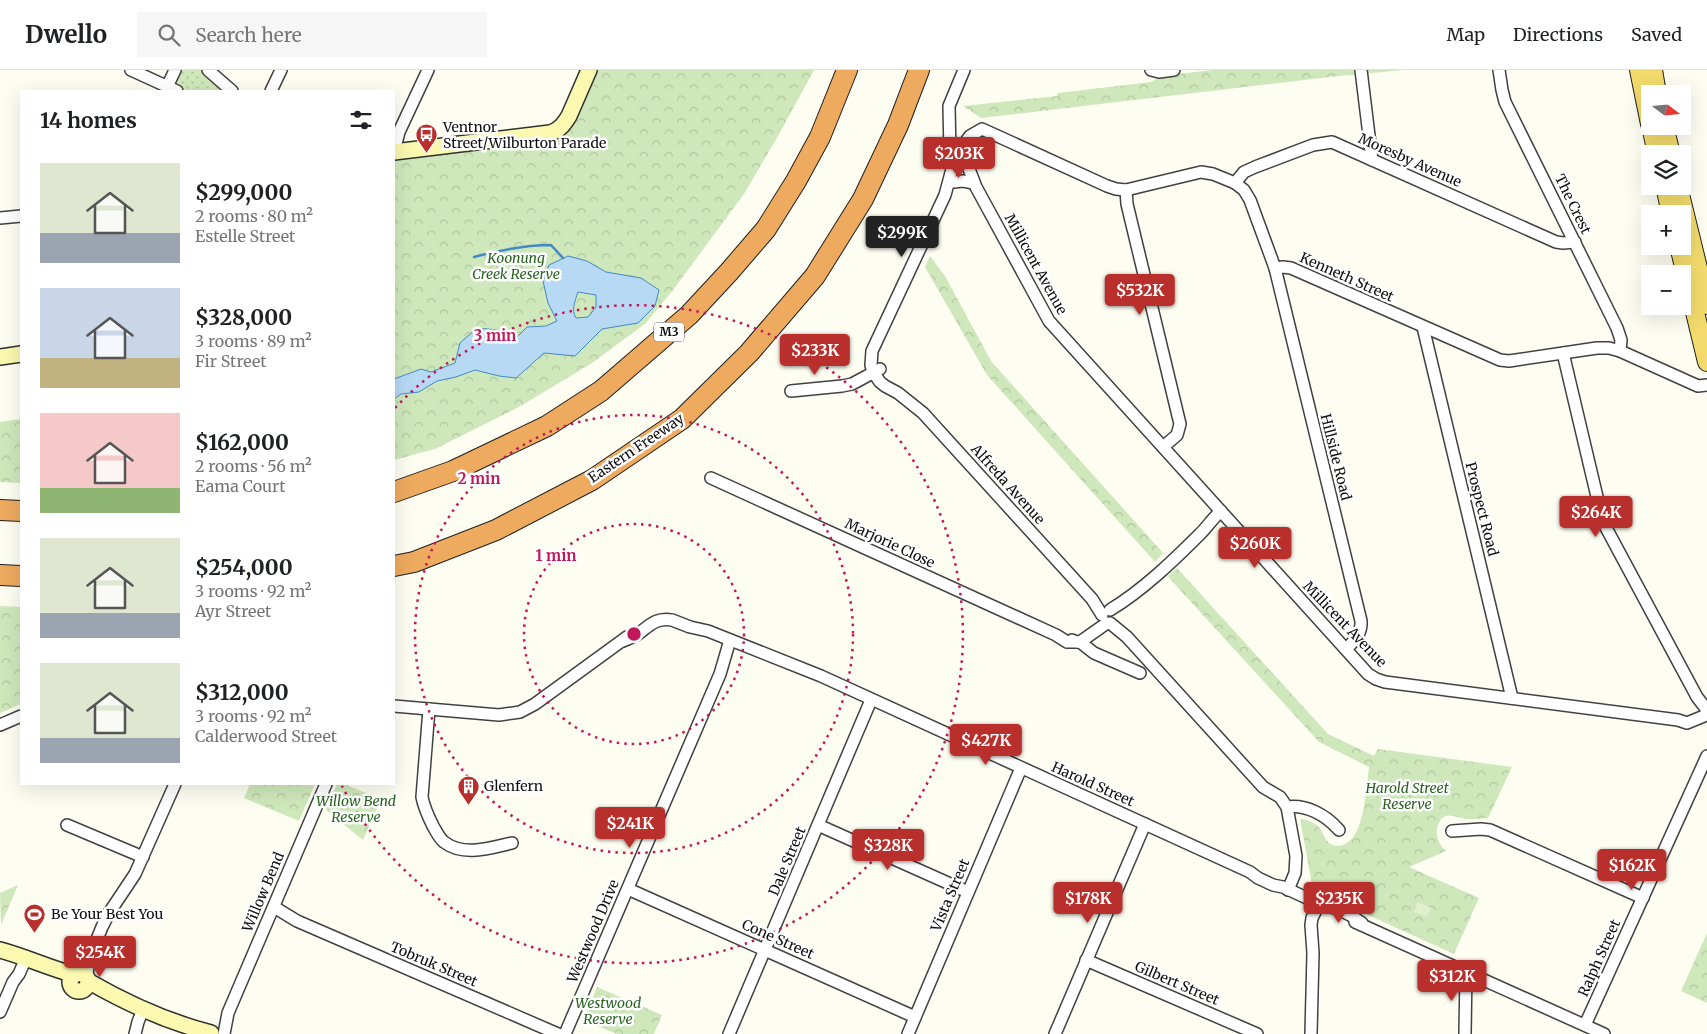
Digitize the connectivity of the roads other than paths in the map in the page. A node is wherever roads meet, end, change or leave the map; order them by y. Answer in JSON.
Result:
{"nodes":[{"id":1,"x":131,"y":70,"type":"edge"},
{"id":2,"x":175,"y":70,"type":"edge"},
{"id":3,"x":208,"y":70,"type":"edge"},
{"id":4,"x":281,"y":70,"type":"edge"},
{"id":5,"x":428,"y":70,"type":"edge"},
{"id":6,"x":589,"y":70,"type":"edge"},
{"id":7,"x":847,"y":70,"type":"edge"},
{"id":8,"x":919,"y":70,"type":"edge"},
{"id":9,"x":964,"y":70,"type":"edge"},
{"id":10,"x":1151,"y":70,"type":"edge"},
{"id":11,"x":1174,"y":70,"type":"edge"},
{"id":12,"x":1360,"y":70,"type":"edge"},
{"id":13,"x":1499,"y":70,"type":"edge"},
{"id":14,"x":1639,"y":70,"type":"edge"},
{"id":15,"x":1652,"y":70,"type":"edge"},
{"id":16,"x":1642,"y":85,"type":"edge"},
{"id":17,"x":1655,"y":85,"type":"edge"},
{"id":18,"x":172,"y":89,"type":"edge"},
{"id":19,"x":231,"y":90,"type":"edge"},
{"id":20,"x":271,"y":90,"type":"edge"},
{"id":21,"x":953,"y":96,"type":"junction"},
{"id":22,"x":954,"y":123,"type":"junction"},
{"id":23,"x":974,"y":132,"type":"junction"},
{"id":24,"x":997,"y":137,"type":"junction"},
{"id":25,"x":395,"y":148,"type":"edge"},
{"id":26,"x":395,"y":152,"type":"edge"},
{"id":27,"x":959,"y":160,"type":"junction"},
{"id":28,"x":1372,"y":160,"type":"junction"},
{"id":29,"x":954,"y":182,"type":"junction"},
{"id":30,"x":1235,"y":183,"type":"junction"},
{"id":31,"x":975,"y":185,"type":"junction"},
{"id":32,"x":1126,"y":190,"type":"junction"},
{"id":33,"x":945,"y":195,"type":"junction"},
{"id":34,"x":1680,"y":195,"type":"edge"},
{"id":35,"x":0,"y":212,"type":"edge"},
{"id":36,"x":20,"y":216,"type":"edge"},
{"id":37,"x":0,"y":218,"type":"edge"},
{"id":38,"x":1575,"y":242,"type":"junction"},
{"id":39,"x":1681,"y":255,"type":"edge"},
{"id":40,"x":1275,"y":268,"type":"junction"},
{"id":41,"x":1707,"y":305,"type":"edge"},
{"id":42,"x":1422,"y":327,"type":"junction"},
{"id":43,"x":1620,"y":351,"type":"junction"},
{"id":44,"x":1562,"y":353,"type":"junction"},
{"id":45,"x":20,"y":354,"type":"edge"},
{"id":46,"x":0,"y":357,"type":"edge"},
{"id":47,"x":1707,"y":362,"type":"edge"},
{"id":48,"x":877,"y":371,"type":"junction"},
{"id":49,"x":1707,"y":385,"type":"edge"},
{"id":50,"x":791,"y":392,"type":"dead end"},
{"id":51,"x":1163,"y":447,"type":"junction"},
{"id":52,"x":711,"y":478,"type":"dead end"},
{"id":53,"x":395,"y":492,"type":"edge"},
{"id":54,"x":0,"y":510,"type":"edge"},
{"id":55,"x":20,"y":510,"type":"edge"},
{"id":56,"x":1223,"y":513,"type":"junction"},
{"id":57,"x":395,"y":566,"type":"edge"},
{"id":58,"x":0,"y":575,"type":"edge"},
{"id":59,"x":20,"y":576,"type":"edge"},
{"id":60,"x":1109,"y":616,"type":"junction"},
{"id":61,"x":1082,"y":640,"type":"junction"},
{"id":62,"x":734,"y":641,"type":"junction"},
{"id":63,"x":1346,"y":649,"type":"junction"},
{"id":64,"x":1140,"y":674,"type":"dead end"},
{"id":65,"x":1512,"y":698,"type":"junction"},
{"id":66,"x":872,"y":700,"type":"junction"},
{"id":67,"x":396,"y":707,"type":"edge"},
{"id":68,"x":429,"y":709,"type":"junction"},
{"id":69,"x":1706,"y":714,"type":"edge"},
{"id":70,"x":20,"y":716,"type":"edge"},
{"id":71,"x":0,"y":725,"type":"edge"},
{"id":72,"x":1707,"y":756,"type":"edge"},
{"id":73,"x":1705,"y":765,"type":"edge"},
{"id":74,"x":1021,"y":768,"type":"junction"},
{"id":75,"x":175,"y":785,"type":"edge"},
{"id":76,"x":326,"y":785,"type":"edge"},
{"id":77,"x":1287,"y":807,"type":"junction"},
{"id":78,"x":1145,"y":824,"type":"junction"},
{"id":79,"x":67,"y":825,"type":"dead end"},
{"id":80,"x":818,"y":825,"type":"junction"},
{"id":81,"x":1338,"y":830,"type":"dead end"},
{"id":82,"x":1452,"y":831,"type":"dead end"},
{"id":83,"x":512,"y":843,"type":"dead end"},
{"id":84,"x":144,"y":857,"type":"junction"},
{"id":85,"x":628,"y":889,"type":"junction"},
{"id":86,"x":1288,"y":890,"type":"junction"},
{"id":87,"x":968,"y":892,"type":"junction"},
{"id":88,"x":1643,"y":898,"type":"junction"},
{"id":89,"x":1319,"y":904,"type":"junction"},
{"id":90,"x":272,"y":910,"type":"junction"},
{"id":91,"x":0,"y":950,"type":"edge"},
{"id":92,"x":765,"y":950,"type":"junction"},
{"id":93,"x":23,"y":957,"type":"junction"},
{"id":94,"x":1086,"y":960,"type":"junction"},
{"id":95,"x":1466,"y":971,"type":"junction"},
{"id":96,"x":80,"y":980,"type":"junction"},
{"id":97,"x":146,"y":1010,"type":"junction"},
{"id":98,"x":0,"y":1012,"type":"edge"},
{"id":99,"x":915,"y":1017,"type":"junction"},
{"id":100,"x":1585,"y":1025,"type":"junction"},
{"id":101,"x":209,"y":1032,"type":"edge"},
{"id":102,"x":136,"y":1033,"type":"edge"},
{"id":103,"x":558,"y":1034,"type":"edge"},
{"id":104,"x":565,"y":1034,"type":"edge"},
{"id":105,"x":729,"y":1034,"type":"edge"},
{"id":106,"x":908,"y":1034,"type":"edge"},
{"id":107,"x":1055,"y":1034,"type":"edge"},
{"id":108,"x":1257,"y":1034,"type":"edge"},
{"id":109,"x":1311,"y":1034,"type":"edge"},
{"id":110,"x":1465,"y":1034,"type":"edge"},
{"id":111,"x":1604,"y":1034,"type":"edge"}],
"edges":[{"from":1,"to":18,"type":"street"},
{"from":2,"to":18,"type":"street"},
{"from":3,"to":19,"type":"street"},
{"from":4,"to":20,"type":"street"},
{"from":5,"to":25,"type":"street"},
{"from":6,"to":26,"type":"street"},
{"from":7,"to":53,"type":"highway","number":"M3"},
{"from":8,"to":57,"type":"highway","name":"Eastern Freeway"},
{"from":9,"to":21,"type":"street"},
{"from":10,"to":11,"type":"street"},
{"from":12,"to":28,"type":"street"},
{"from":13,"to":38,"type":"street","name":"The Crest"},
{"from":14,"to":16,"type":"main road"},
{"from":15,"to":17,"type":"main road"},
{"from":21,"to":22,"type":"street"},
{"from":21,"to":27,"type":"street"},
{"from":22,"to":23,"type":"street"},
{"from":22,"to":27,"type":"street"},
{"from":23,"to":24,"type":"street"},
{"from":23,"to":27,"type":"street"},
{"from":24,"to":27,"type":"street"},
{"from":24,"to":32,"type":"street"},
{"from":27,"to":29,"type":"street"},
{"from":27,"to":31,"type":"street","name":"Millicent Avenue"},
{"from":27,"to":33,"type":"street"},
{"from":28,"to":30,"type":"street","name":"Moresby Avenue"},
{"from":28,"to":38,"type":"street","name":"Moresby Avenue"},
{"from":29,"to":31,"type":"street"},
{"from":29,"to":33,"type":"street"},
{"from":30,"to":32,"type":"street"},
{"from":30,"to":40,"type":"street"},
{"from":31,"to":51,"type":"street","name":"Millicent Avenue"},
{"from":32,"to":51,"type":"street"},
{"from":33,"to":48,"type":"street"},
{"from":34,"to":41,"type":"main road"},
{"from":35,"to":37,"type":"street"},
{"from":36,"to":37,"type":"street"},
{"from":38,"to":43,"type":"street","name":"The Crest"},
{"from":39,"to":47,"type":"main road"},
{"from":40,"to":42,"type":"street","name":"Kenneth Street"},
{"from":40,"to":63,"type":"street","name":"Hillside Road"},
{"from":42,"to":44,"type":"street","name":"Kenneth Street"},
{"from":42,"to":65,"type":"street","name":"Prospect Road"},
{"from":43,"to":44,"type":"street","name":"Kenneth Street"},
{"from":43,"to":49,"type":"street","name":"Kenneth Street"},
{"from":44,"to":69,"type":"street"},
{"from":45,"to":46,"type":"street"},
{"from":48,"to":50,"type":"street"},
{"from":48,"to":60,"type":"street","name":"Alfreda Avenue"},
{"from":51,"to":56,"type":"street","name":"Millicent Avenue"},
{"from":52,"to":61,"type":"street","name":"Marjorie Close"},
{"from":54,"to":55,"type":"highway"},
{"from":56,"to":60,"type":"street"},
{"from":56,"to":63,"type":"street","name":"Millicent Avenue"},
{"from":58,"to":59,"type":"highway"},
{"from":60,"to":61,"type":"street"},
{"from":60,"to":77,"type":"street","name":"Alfreda Avenue"},
{"from":61,"to":64,"type":"street","name":"Marjorie Close"},
{"from":62,"to":66,"type":"street","name":"Harold Street"},
{"from":62,"to":68,"type":"street"},
{"from":62,"to":85,"type":"street","name":"Westwood Drive"},
{"from":63,"to":65,"type":"street","name":"Millicent Avenue"},
{"from":65,"to":69,"type":"street","name":"Millicent Avenue"},
{"from":66,"to":74,"type":"street","name":"Harold Street"},
{"from":66,"to":80,"type":"street","name":"Dale Street"},
{"from":67,"to":68,"type":"street"},
{"from":68,"to":83,"type":"street"},
{"from":70,"to":71,"type":"street"},
{"from":72,"to":73,"type":"street","name":"Ralph Street"},
{"from":73,"to":88,"type":"street","name":"Ralph Street"},
{"from":74,"to":78,"type":"street","name":"Harold Street"},
{"from":74,"to":87,"type":"street","name":"Vista Street"},
{"from":75,"to":84,"type":"street"},
{"from":76,"to":90,"type":"street","name":"Willow Bend"},
{"from":77,"to":81,"type":"street"},
{"from":77,"to":86,"type":"street"},
{"from":78,"to":86,"type":"street","name":"Harold Street"},
{"from":78,"to":94,"type":"street"},
{"from":79,"to":84,"type":"street"},
{"from":80,"to":87,"type":"street"},
{"from":80,"to":92,"type":"street","name":"Dale Street"},
{"from":82,"to":88,"type":"street"},
{"from":84,"to":96,"type":"street"},
{"from":85,"to":92,"type":"street","name":"Cone Street"},
{"from":85,"to":104,"type":"street","name":"Westwood Drive"},
{"from":86,"to":89,"type":"street","name":"Harold Street"},
{"from":87,"to":99,"type":"street","name":"Vista Street"},
{"from":88,"to":100,"type":"street","name":"Ralph Street"},
{"from":89,"to":95,"type":"street","name":"Harold Street"},
{"from":89,"to":109,"type":"street"},
{"from":90,"to":101,"type":"street","name":"Willow Bend"},
{"from":90,"to":103,"type":"street","name":"Tobruk Street"},
{"from":91,"to":93,"type":"street"},
{"from":92,"to":99,"type":"street","name":"Cone Street"},
{"from":92,"to":105,"type":"street","name":"Dale Street"},
{"from":93,"to":96,"type":"street"},
{"from":93,"to":98,"type":"street"},
{"from":94,"to":107,"type":"street"},
{"from":94,"to":108,"type":"street","name":"Gilbert Street"},
{"from":95,"to":100,"type":"street","name":"Harold Street"},
{"from":95,"to":110,"type":"street"},
{"from":96,"to":97,"type":"street"},
{"from":97,"to":101,"type":"street"},
{"from":97,"to":102,"type":"street"},
{"from":99,"to":106,"type":"street","name":"Vista Street"},
{"from":100,"to":111,"type":"street","name":"Harold Street"}]}
